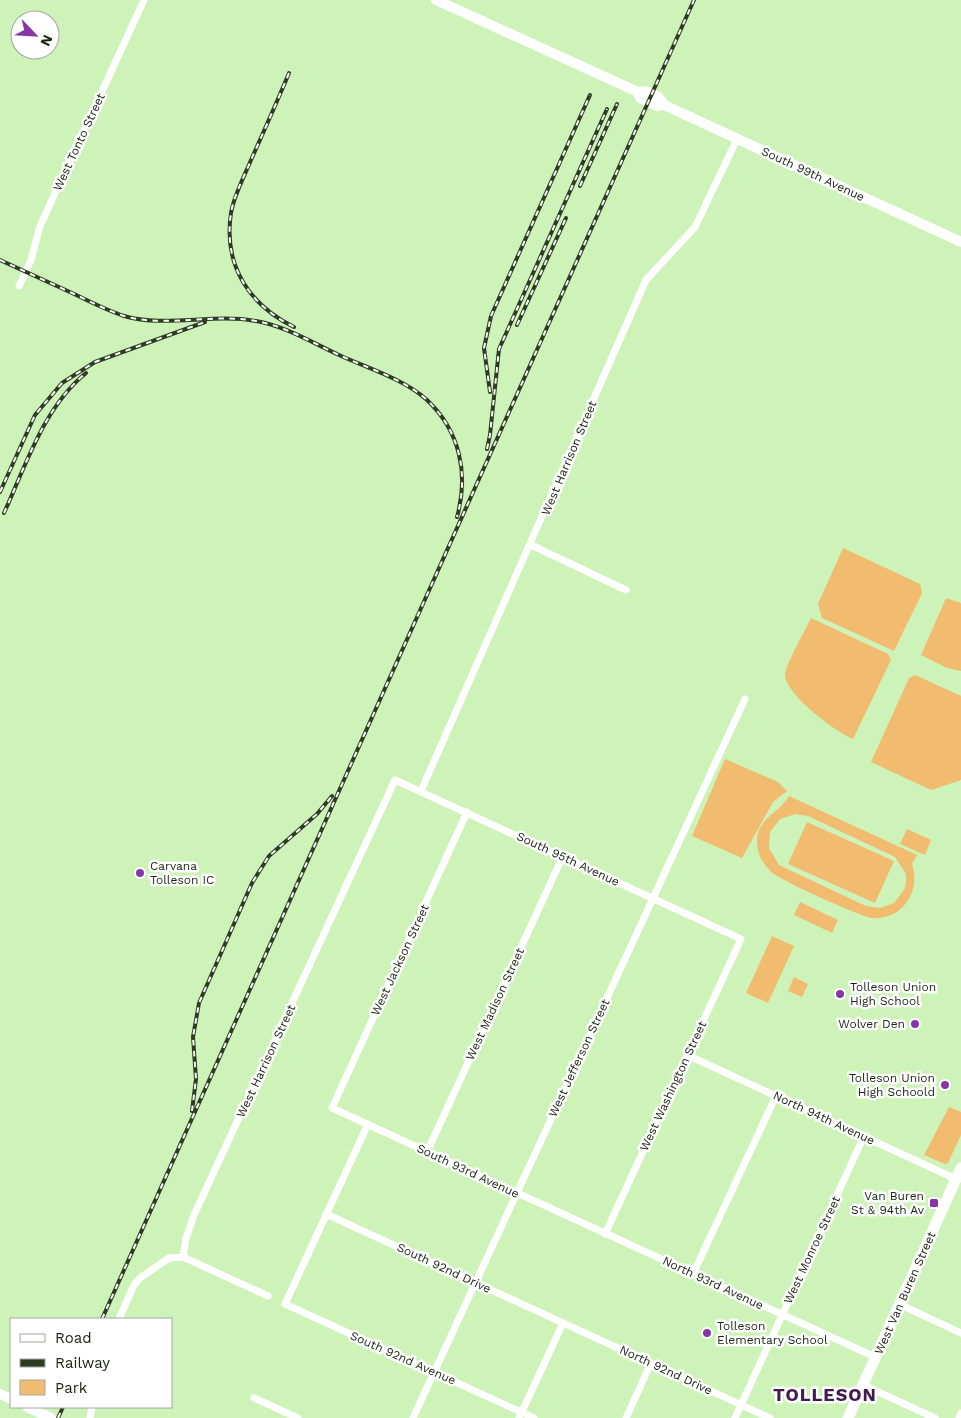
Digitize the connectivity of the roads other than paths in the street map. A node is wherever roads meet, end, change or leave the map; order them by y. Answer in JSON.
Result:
{"nodes":[{"id":1,"x":144,"y":0,"type":"edge"},
{"id":2,"x":436,"y":0,"type":"edge"},
{"id":3,"x":737,"y":139,"type":"junction"},
{"id":4,"x":961,"y":242,"type":"edge"},
{"id":5,"x":19,"y":286,"type":"dead end"},
{"id":6,"x":531,"y":545,"type":"junction"},
{"id":7,"x":626,"y":590,"type":"dead end"},
{"id":8,"x":745,"y":699,"type":"dead end"},
{"id":9,"x":395,"y":780,"type":"joint"},
{"id":10,"x":421,"y":791,"type":"junction"},
{"id":11,"x":467,"y":812,"type":"junction"},
{"id":12,"x":563,"y":856,"type":"junction"},
{"id":13,"x":653,"y":898,"type":"junction"},
{"id":14,"x":741,"y":939,"type":"joint"},
{"id":15,"x":687,"y":1055,"type":"junction"},
{"id":16,"x":776,"y":1096,"type":"junction"},
{"id":17,"x":332,"y":1108,"type":"joint"},
{"id":18,"x":368,"y":1124,"type":"junction"},
{"id":19,"x":864,"y":1136,"type":"junction"},
{"id":20,"x":427,"y":1152,"type":"junction"},
{"id":21,"x":959,"y":1176,"type":"edge"},
{"id":22,"x":516,"y":1193,"type":"junction"},
{"id":23,"x":326,"y":1214,"type":"junction"},
{"id":24,"x":605,"y":1234,"type":"junction"},
{"id":25,"x":183,"y":1257,"type":"junction"},
{"id":26,"x":693,"y":1274,"type":"junction"},
{"id":27,"x":475,"y":1282,"type":"junction"},
{"id":28,"x":268,"y":1296,"type":"dead end"},
{"id":29,"x":900,"y":1304,"type":"junction"},
{"id":30,"x":782,"y":1315,"type":"junction"},
{"id":31,"x":119,"y":1318,"type":"edge"},
{"id":32,"x":563,"y":1323,"type":"junction"},
{"id":33,"x":961,"y":1333,"type":"edge"},
{"id":34,"x":876,"y":1357,"type":"junction"},
{"id":35,"x":651,"y":1363,"type":"junction"},
{"id":36,"x":434,"y":1372,"type":"junction"},
{"id":37,"x":863,"y":1385,"type":"junction"},
{"id":38,"x":254,"y":1398,"type":"dead end"},
{"id":39,"x":741,"y":1405,"type":"junction"},
{"id":40,"x":29,"y":1408,"type":"edge"},
{"id":41,"x":961,"y":1413,"type":"edge"},
{"id":42,"x":520,"y":1415,"type":"edge"},
{"id":43,"x":51,"y":1418,"type":"edge"},
{"id":44,"x":298,"y":1418,"type":"edge"},
{"id":45,"x":412,"y":1418,"type":"edge"},
{"id":46,"x":534,"y":1418,"type":"edge"},
{"id":47,"x":626,"y":1418,"type":"edge"},
{"id":48,"x":735,"y":1418,"type":"edge"},
{"id":49,"x":770,"y":1418,"type":"edge"},
{"id":50,"x":848,"y":1418,"type":"edge"},
{"id":51,"x":935,"y":1418,"type":"edge"},
{"id":52,"x":959,"y":1418,"type":"edge"}],
"edges":[{"from":1,"to":5,"type":"street","name":"West Tonto Street"},
{"from":2,"to":3,"type":"main road","name":"South 99th Avenue"},
{"from":3,"to":4,"type":"main road","name":"South 99th Avenue"},
{"from":3,"to":6,"type":"street","name":"West Harrison Street"},
{"from":6,"to":7,"type":"street"},
{"from":6,"to":10,"type":"street","name":"West Harrison Street"},
{"from":8,"to":13,"type":"street","name":"West Jefferson Street"},
{"from":9,"to":10,"type":"street","name":"South 95th Avenue"},
{"from":9,"to":25,"type":"street","name":"West Harrison Street"},
{"from":10,"to":11,"type":"street","name":"South 95th Avenue"},
{"from":11,"to":12,"type":"street","name":"South 95th Avenue"},
{"from":11,"to":17,"type":"street","name":"West Jackson Street"},
{"from":12,"to":13,"type":"street","name":"South 95th Avenue"},
{"from":12,"to":20,"type":"street","name":"West Madison Street"},
{"from":13,"to":14,"type":"street","name":"South 95th Avenue"},
{"from":13,"to":22,"type":"street","name":"West Jefferson Street"},
{"from":14,"to":15,"type":"street","name":"West Washington Street"},
{"from":15,"to":16,"type":"street","name":"North 94th Avenue"},
{"from":15,"to":24,"type":"street","name":"West Washington Street"},
{"from":16,"to":19,"type":"street","name":"North 94th Avenue"},
{"from":16,"to":26,"type":"street"},
{"from":17,"to":18,"type":"street","name":"South 93rd Avenue"},
{"from":18,"to":20,"type":"street","name":"South 93rd Avenue"},
{"from":18,"to":23,"type":"street"},
{"from":19,"to":21,"type":"street","name":"North 94th Avenue"},
{"from":19,"to":30,"type":"street","name":"West Monroe Street"},
{"from":20,"to":22,"type":"street","name":"South 93rd Avenue"},
{"from":21,"to":29,"type":"main road","name":"West Van Buren Street"},
{"from":22,"to":24,"type":"street","name":"South 93rd Avenue"},
{"from":22,"to":27,"type":"street","name":"West Jefferson Street"},
{"from":23,"to":27,"type":"street","name":"South 92nd Drive"},
{"from":23,"to":36,"type":"street","name":"South 92nd Avenue"},
{"from":24,"to":26,"type":"street","name":"North 93rd Avenue"},
{"from":25,"to":28,"type":"street"},
{"from":25,"to":31,"type":"street"},
{"from":26,"to":30,"type":"street","name":"North 93rd Avenue"},
{"from":27,"to":32,"type":"street","name":"South 92nd Drive"},
{"from":27,"to":36,"type":"street","name":"West Jefferson Street"},
{"from":29,"to":33,"type":"street"},
{"from":29,"to":34,"type":"main road","name":"West Van Buren Street"},
{"from":30,"to":34,"type":"street","name":"North 93rd Avenue"},
{"from":30,"to":39,"type":"street","name":"West Monroe Street"},
{"from":32,"to":35,"type":"street","name":"North 92nd Drive"},
{"from":32,"to":42,"type":"street"},
{"from":34,"to":37,"type":"main road","name":"West Van Buren Street"},
{"from":35,"to":39,"type":"street","name":"North 92nd Drive"},
{"from":35,"to":47,"type":"street"},
{"from":36,"to":42,"type":"street","name":"South 92nd Avenue"},
{"from":36,"to":45,"type":"street","name":"West Jefferson Street"},
{"from":37,"to":50,"type":"main road","name":"West Van Buren Street"},
{"from":37,"to":51,"type":"street"},
{"from":38,"to":44,"type":"street"},
{"from":39,"to":48,"type":"street","name":"West Monroe Street"},
{"from":39,"to":49,"type":"street","name":"North 92nd Drive"},
{"from":40,"to":43,"type":"main road"},
{"from":41,"to":52,"type":"street"},
{"from":42,"to":46,"type":"street","name":"South 92nd Avenue"}]}
